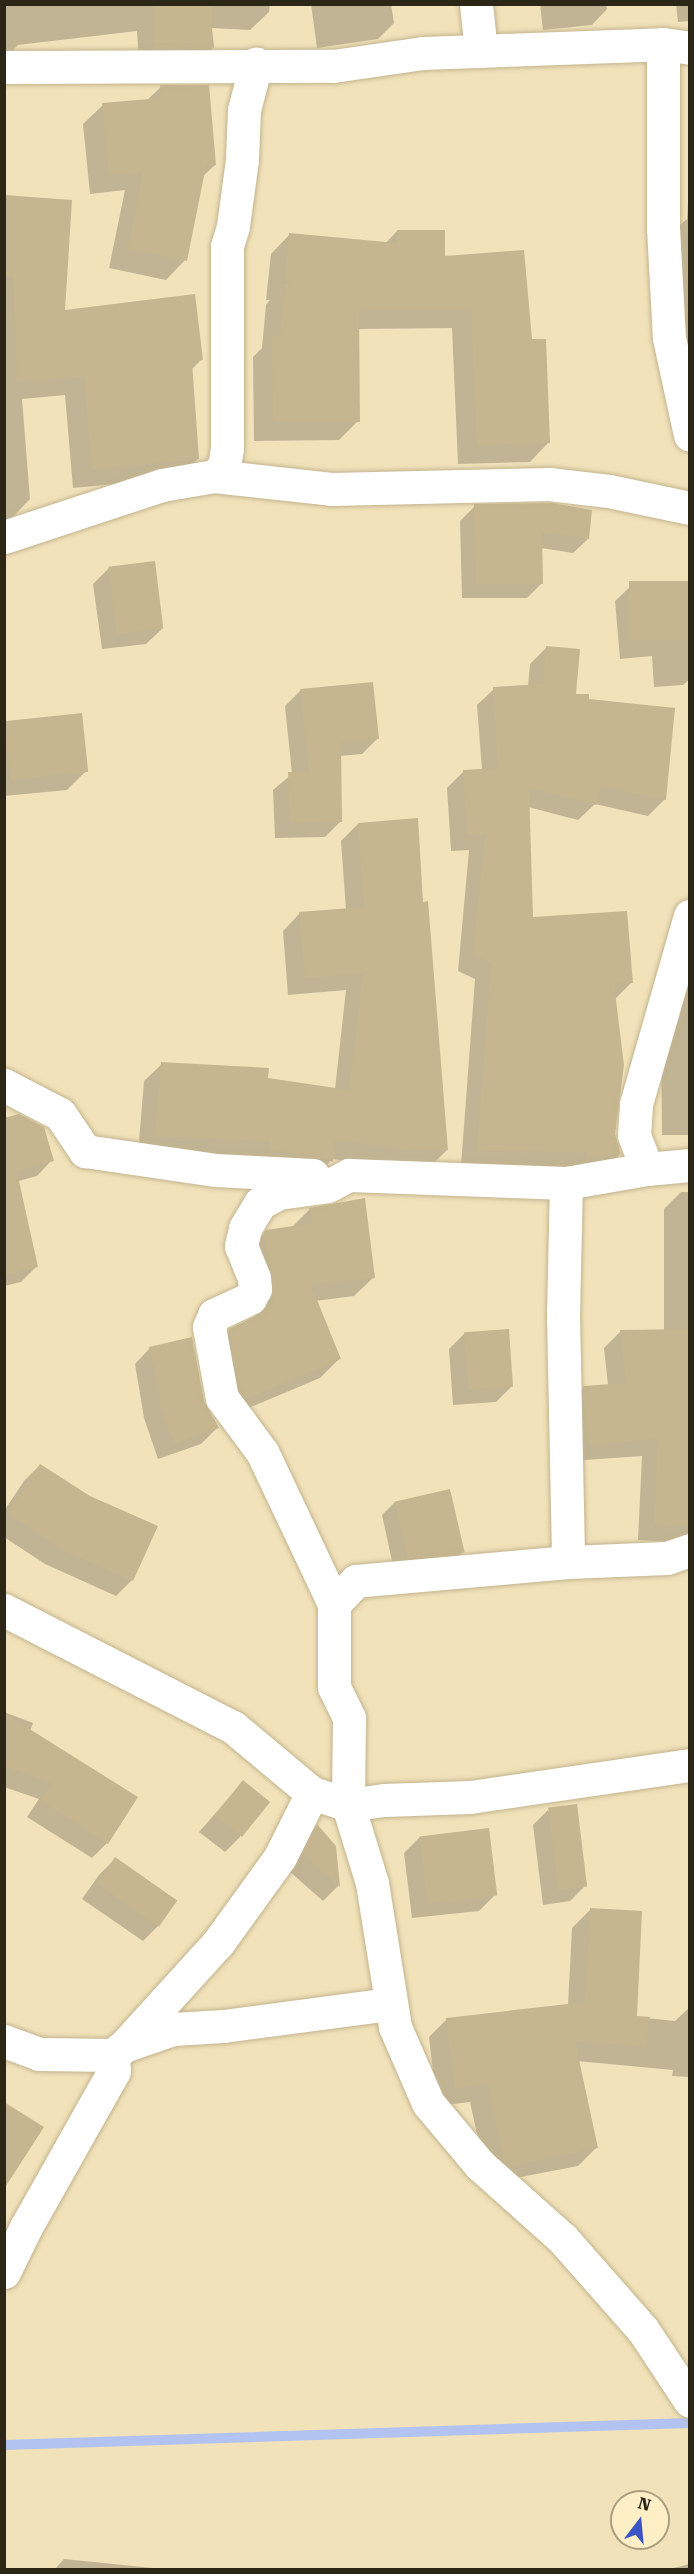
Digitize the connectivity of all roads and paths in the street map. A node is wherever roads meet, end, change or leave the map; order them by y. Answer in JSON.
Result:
{"nodes":[{"id":1,"x":476,"y":4,"type":"edge"},
{"id":2,"x":676,"y":46,"type":"edge"},
{"id":3,"x":482,"y":51,"type":"junction"},
{"id":4,"x":256,"y":64,"type":"junction"},
{"id":5,"x":4,"y":67,"type":"edge"},
{"id":6,"x":690,"y":435,"type":"edge"},
{"id":7,"x":214,"y":476,"type":"junction"},
{"id":8,"x":690,"y":508,"type":"edge"},
{"id":9,"x":4,"y":537,"type":"edge"},
{"id":10,"x":690,"y":916,"type":"edge"},
{"id":11,"x":4,"y":1085,"type":"edge"},
{"id":12,"x":690,"y":1165,"type":"edge"},
{"id":13,"x":647,"y":1169,"type":"junction"},
{"id":14,"x":349,"y":1175,"type":"junction"},
{"id":15,"x":566,"y":1183,"type":"junction"},
{"id":16,"x":690,"y":1550,"type":"edge"},
{"id":17,"x":568,"y":1562,"type":"junction"},
{"id":18,"x":334,"y":1604,"type":"junction"},
{"id":19,"x":4,"y":1610,"type":"edge"},
{"id":20,"x":690,"y":1765,"type":"edge"},
{"id":21,"x":312,"y":1793,"type":"junction"},
{"id":22,"x":348,"y":1805,"type":"junction"},
{"id":23,"x":392,"y":2004,"type":"junction"},
{"id":24,"x":4,"y":2041,"type":"edge"},
{"id":25,"x":118,"y":2050,"type":"junction"},
{"id":26,"x":4,"y":2271,"type":"edge"},
{"id":27,"x":690,"y":2401,"type":"edge"}],
"edges":[{"from":1,"to":3,"type":"street"},
{"from":2,"to":3,"type":"street"},
{"from":2,"to":6,"type":"street"},
{"from":3,"to":4,"type":"street"},
{"from":4,"to":5,"type":"street"},
{"from":4,"to":7,"type":"street"},
{"from":7,"to":8,"type":"street"},
{"from":7,"to":9,"type":"street"},
{"from":10,"to":13,"type":"street"},
{"from":11,"to":14,"type":"street"},
{"from":12,"to":13,"type":"street"},
{"from":13,"to":15,"type":"street"},
{"from":14,"to":15,"type":"street"},
{"from":14,"to":18,"type":"street"},
{"from":15,"to":17,"type":"street"},
{"from":16,"to":17,"type":"street"},
{"from":17,"to":18,"type":"street"},
{"from":18,"to":22,"type":"street"},
{"from":19,"to":21,"type":"street"},
{"from":20,"to":22,"type":"street"},
{"from":21,"to":22,"type":"street"},
{"from":21,"to":25,"type":"street"},
{"from":22,"to":23,"type":"street"},
{"from":23,"to":25,"type":"street"},
{"from":23,"to":27,"type":"street"},
{"from":24,"to":25,"type":"street"},
{"from":25,"to":26,"type":"street"}]}
